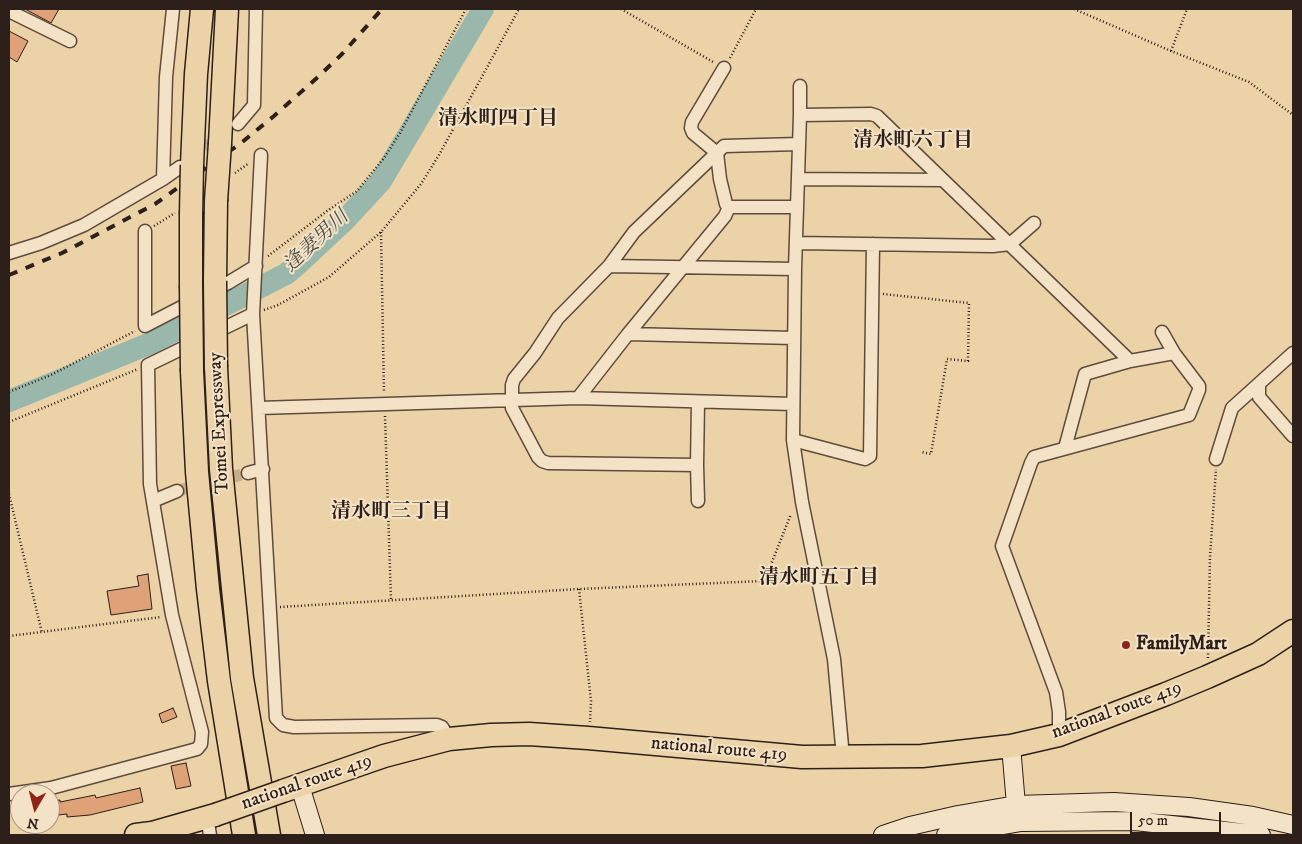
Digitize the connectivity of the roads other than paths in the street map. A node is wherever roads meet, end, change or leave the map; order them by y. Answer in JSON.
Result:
{"nodes":[{"id":1,"x":173,"y":9,"type":"edge"},
{"id":2,"x":202,"y":9,"type":"edge"},
{"id":3,"x":227,"y":9,"type":"edge"},
{"id":4,"x":256,"y":9,"type":"edge"},
{"id":5,"x":9,"y":11,"type":"edge"},
{"id":6,"x":70,"y":41,"type":"dead end"},
{"id":7,"x":724,"y":68,"type":"road end"},
{"id":8,"x":800,"y":86,"type":"dead end"},
{"id":9,"x":800,"y":115,"type":"junction"},
{"id":10,"x":238,"y":124,"type":"tunnel mouth"},
{"id":11,"x":799,"y":144,"type":"junction"},
{"id":12,"x":717,"y":153,"type":"junction"},
{"id":13,"x":261,"y":155,"type":"dead end"},
{"id":14,"x":186,"y":166,"type":"junction"},
{"id":15,"x":163,"y":179,"type":"junction"},
{"id":16,"x":798,"y":179,"type":"junction"},
{"id":17,"x":942,"y":180,"type":"junction"},
{"id":18,"x":729,"y":207,"type":"junction"},
{"id":19,"x":798,"y":207,"type":"junction"},
{"id":20,"x":1034,"y":223,"type":"dead end"},
{"id":21,"x":145,"y":231,"type":"dead end"},
{"id":22,"x":797,"y":243,"type":"junction"},
{"id":23,"x":873,"y":244,"type":"junction"},
{"id":24,"x":1010,"y":244,"type":"junction"},
{"id":25,"x":9,"y":253,"type":"edge"},
{"id":26,"x":608,"y":266,"type":"junction"},
{"id":27,"x":683,"y":267,"type":"junction"},
{"id":28,"x":795,"y":269,"type":"junction"},
{"id":29,"x":256,"y":270,"type":"junction"},
{"id":30,"x":254,"y":312,"type":"junction"},
{"id":31,"x":1162,"y":332,"type":"dead end"},
{"id":32,"x":628,"y":334,"type":"junction"},
{"id":33,"x":794,"y":338,"type":"junction"},
{"id":34,"x":1174,"y":353,"type":"junction"},
{"id":35,"x":1293,"y":353,"type":"edge"},
{"id":36,"x":1130,"y":361,"type":"junction"},
{"id":37,"x":1259,"y":385,"type":"junction"},
{"id":38,"x":578,"y":398,"type":"junction"},
{"id":39,"x":512,"y":399,"type":"junction"},
{"id":40,"x":698,"y":402,"type":"junction"},
{"id":41,"x":793,"y":404,"type":"junction"},
{"id":42,"x":259,"y":408,"type":"junction"},
{"id":43,"x":1293,"y":436,"type":"edge"},
{"id":44,"x":793,"y":440,"type":"junction"},
{"id":45,"x":1064,"y":448,"type":"junction"},
{"id":46,"x":1216,"y":459,"type":"road end"},
{"id":47,"x":697,"y":465,"type":"junction"},
{"id":48,"x":263,"y":469,"type":"junction"},
{"id":49,"x":248,"y":473,"type":"tunnel mouth"},
{"id":50,"x":177,"y":492,"type":"tunnel mouth"},
{"id":51,"x":154,"y":501,"type":"junction"},
{"id":52,"x":698,"y":501,"type":"dead end"},
{"id":53,"x":1293,"y":631,"type":"edge"},
{"id":54,"x":1058,"y":735,"type":"junction"},
{"id":55,"x":449,"y":739,"type":"junction"},
{"id":56,"x":1011,"y":746,"type":"junction"},
{"id":57,"x":843,"y":757,"type":"junction"},
{"id":58,"x":292,"y":789,"type":"junction"},
{"id":59,"x":9,"y":794,"type":"edge"},
{"id":60,"x":1016,"y":805,"type":"junction"},
{"id":61,"x":211,"y":823,"type":"edge"},
{"id":62,"x":1293,"y":825,"type":"edge"},
{"id":63,"x":1022,"y":829,"type":"edge"},
{"id":64,"x":136,"y":835,"type":"edge"},
{"id":65,"x":244,"y":835,"type":"edge"},
{"id":66,"x":269,"y":835,"type":"edge"},
{"id":67,"x":314,"y":835,"type":"edge"},
{"id":68,"x":883,"y":835,"type":"edge"},
{"id":69,"x":946,"y":835,"type":"edge"},
{"id":70,"x":1261,"y":835,"type":"edge"}],
"edges":[{"from":1,"to":15,"type":"street"},
{"from":2,"to":14,"type":"highway","name":"Tomei Expressway"},
{"from":3,"to":66,"type":"highway","name":"Tomei Expressway","bridge":true},
{"from":4,"to":10,"type":"street"},
{"from":5,"to":6,"type":"street"},
{"from":7,"to":12,"type":"street"},
{"from":8,"to":9,"type":"street"},
{"from":9,"to":11,"type":"street"},
{"from":9,"to":17,"type":"street"},
{"from":11,"to":12,"type":"street"},
{"from":11,"to":16,"type":"street"},
{"from":12,"to":18,"type":"street"},
{"from":12,"to":26,"type":"street"},
{"from":13,"to":29,"type":"street"},
{"from":14,"to":15,"type":"street"},
{"from":14,"to":65,"type":"highway","name":"Tomei Expressway","bridge":true},
{"from":15,"to":25,"type":"street"},
{"from":16,"to":17,"type":"street"},
{"from":16,"to":19,"type":"street"},
{"from":17,"to":24,"type":"street"},
{"from":18,"to":19,"type":"street"},
{"from":18,"to":27,"type":"street"},
{"from":19,"to":22,"type":"street"},
{"from":20,"to":24,"type":"street"},
{"from":21,"to":29,"type":"street"},
{"from":22,"to":23,"type":"street"},
{"from":22,"to":28,"type":"street"},
{"from":23,"to":24,"type":"street"},
{"from":23,"to":44,"type":"street"},
{"from":24,"to":36,"type":"street"},
{"from":26,"to":27,"type":"street"},
{"from":26,"to":39,"type":"street"},
{"from":27,"to":28,"type":"street"},
{"from":27,"to":32,"type":"street"},
{"from":28,"to":33,"type":"street"},
{"from":29,"to":30,"type":"street"},
{"from":30,"to":42,"type":"street"},
{"from":30,"to":51,"type":"street"},
{"from":31,"to":34,"type":"street"},
{"from":32,"to":33,"type":"street"},
{"from":32,"to":38,"type":"street"},
{"from":33,"to":41,"type":"street"},
{"from":34,"to":36,"type":"street"},
{"from":34,"to":45,"type":"street"},
{"from":35,"to":37,"type":"street"},
{"from":36,"to":45,"type":"street"},
{"from":37,"to":43,"type":"street"},
{"from":37,"to":46,"type":"street"},
{"from":38,"to":39,"type":"street"},
{"from":38,"to":40,"type":"street"},
{"from":39,"to":42,"type":"street"},
{"from":39,"to":47,"type":"street"},
{"from":40,"to":41,"type":"street"},
{"from":40,"to":47,"type":"street"},
{"from":41,"to":44,"type":"street"},
{"from":42,"to":48,"type":"street"},
{"from":44,"to":57,"type":"street"},
{"from":45,"to":54,"type":"street"},
{"from":47,"to":52,"type":"street"},
{"from":48,"to":49,"type":"street"},
{"from":48,"to":55,"type":"street"},
{"from":50,"to":51,"type":"street"},
{"from":51,"to":59,"type":"street"},
{"from":53,"to":54,"type":"highway","name":"national route 419"},
{"from":54,"to":56,"type":"highway","name":"national route 419"},
{"from":55,"to":57,"type":"highway","name":"national route 419"},
{"from":55,"to":58,"type":"highway","name":"national route 419"},
{"from":56,"to":57,"type":"highway","name":"national route 419"},
{"from":56,"to":60,"type":"street"},
{"from":58,"to":61,"type":"highway","name":"national route 419","bridge":true},
{"from":58,"to":67,"type":"street"},
{"from":60,"to":62,"type":"street"},
{"from":60,"to":63,"type":"street"},
{"from":60,"to":68,"type":"street"},
{"from":61,"to":64,"type":"highway","name":"national route 419"},
{"from":63,"to":69,"type":"street"},
{"from":63,"to":70,"type":"street"}]}
